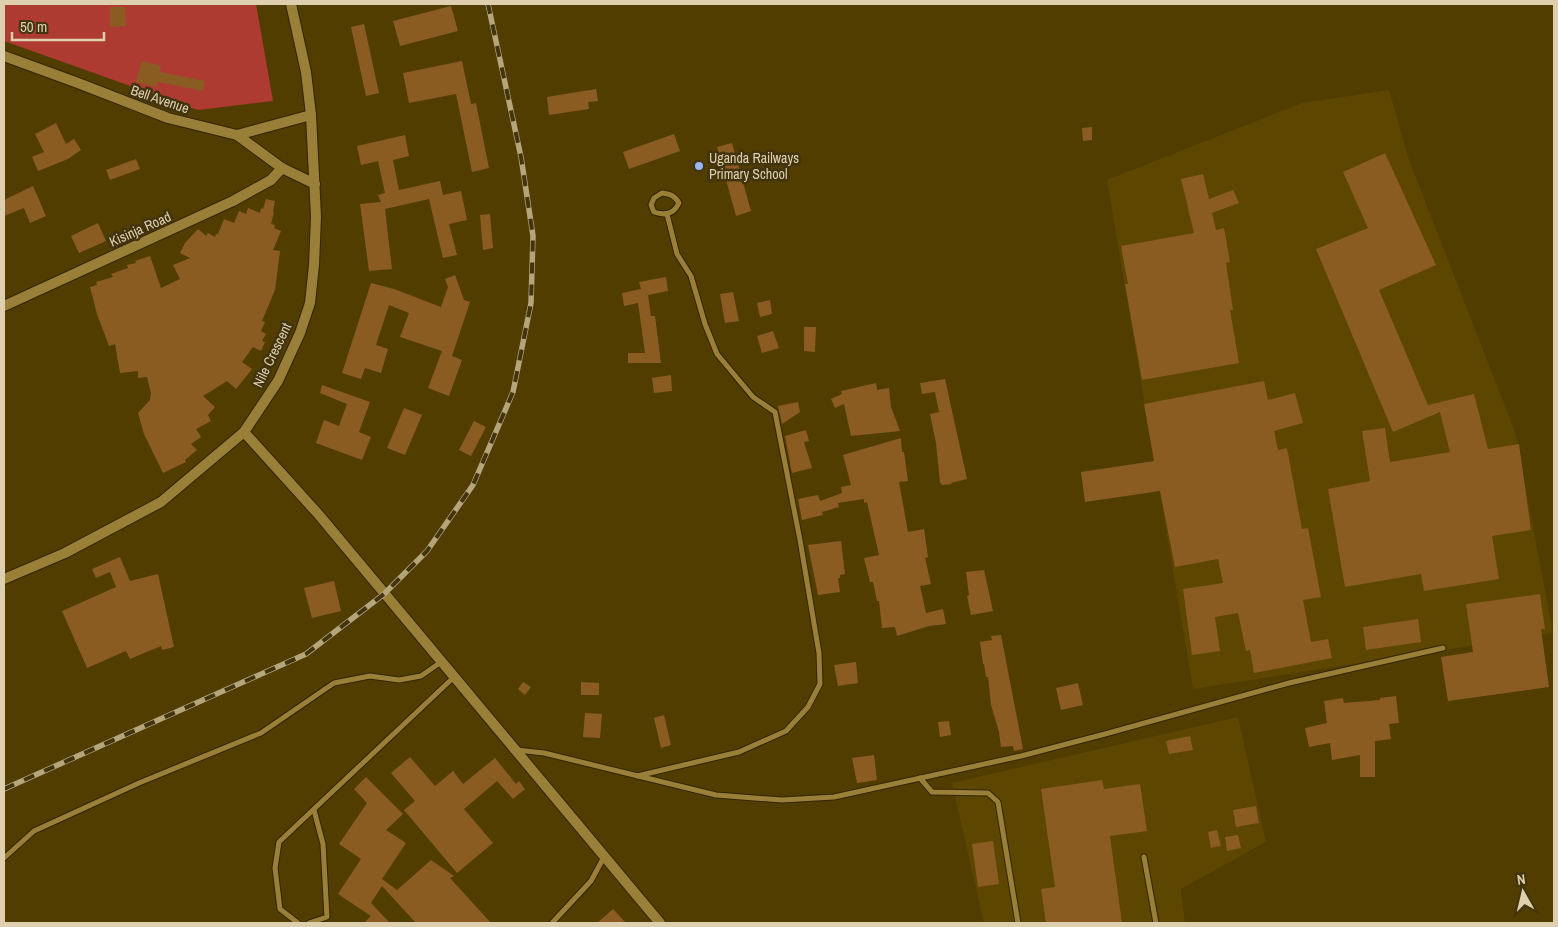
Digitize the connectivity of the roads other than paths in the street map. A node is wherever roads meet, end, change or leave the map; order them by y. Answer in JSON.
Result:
{"nodes":[{"id":1,"x":290,"y":4,"type":"edge"},
{"id":2,"x":4,"y":56,"type":"edge"},
{"id":3,"x":311,"y":115,"type":"junction"},
{"id":4,"x":237,"y":135,"type":"junction"},
{"id":5,"x":282,"y":168,"type":"junction"},
{"id":6,"x":315,"y":184,"type":"junction"},
{"id":7,"x":667,"y":214,"type":"junction"},
{"id":8,"x":4,"y":306,"type":"edge"},
{"id":9,"x":244,"y":432,"type":"junction"},
{"id":10,"x":4,"y":579,"type":"edge"},
{"id":11,"x":1443,"y":648,"type":"dead end"},
{"id":12,"x":441,"y":662,"type":"junction"},
{"id":13,"x":454,"y":677,"type":"junction"},
{"id":14,"x":515,"y":750,"type":"junction"},
{"id":15,"x":634,"y":776,"type":"junction"},
{"id":16,"x":920,"y":778,"type":"junction"},
{"id":17,"x":314,"y":810,"type":"junction"},
{"id":18,"x":604,"y":856,"type":"junction"},
{"id":19,"x":1144,"y":857,"type":"dead end"},
{"id":20,"x":4,"y":858,"type":"edge"},
{"id":21,"x":298,"y":923,"type":"edge"},
{"id":22,"x":310,"y":923,"type":"edge"},
{"id":23,"x":552,"y":923,"type":"edge"},
{"id":24,"x":660,"y":923,"type":"edge"},
{"id":25,"x":1018,"y":923,"type":"edge"},
{"id":26,"x":1156,"y":923,"type":"edge"}],
"edges":[{"from":1,"to":3,"type":"street","name":"Nile Crescent"},
{"from":2,"to":4,"type":"street","name":"Bell Avenue"},
{"from":3,"to":4,"type":"street","name":"Bell Avenue"},
{"from":3,"to":6,"type":"street","name":"Nile Crescent"},
{"from":4,"to":5,"type":"street"},
{"from":5,"to":6,"type":"street"},
{"from":5,"to":8,"type":"street","name":"Kisinja Road"},
{"from":6,"to":9,"type":"street","name":"Nile Crescent"},
{"from":7,"to":7,"type":"lane"},
{"from":7,"to":15,"type":"lane"},
{"from":9,"to":10,"type":"street","name":"Nile Crescent"},
{"from":9,"to":12,"type":"street"},
{"from":11,"to":16,"type":"lane"},
{"from":12,"to":13,"type":"street"},
{"from":12,"to":20,"type":"lane"},
{"from":13,"to":14,"type":"street"},
{"from":13,"to":17,"type":"lane"},
{"from":14,"to":15,"type":"lane"},
{"from":14,"to":18,"type":"street"},
{"from":15,"to":16,"type":"lane"},
{"from":16,"to":25,"type":"lane"},
{"from":17,"to":21,"type":"lane"},
{"from":17,"to":22,"type":"lane"},
{"from":18,"to":23,"type":"lane"},
{"from":18,"to":24,"type":"street"},
{"from":19,"to":26,"type":"lane"}]}
